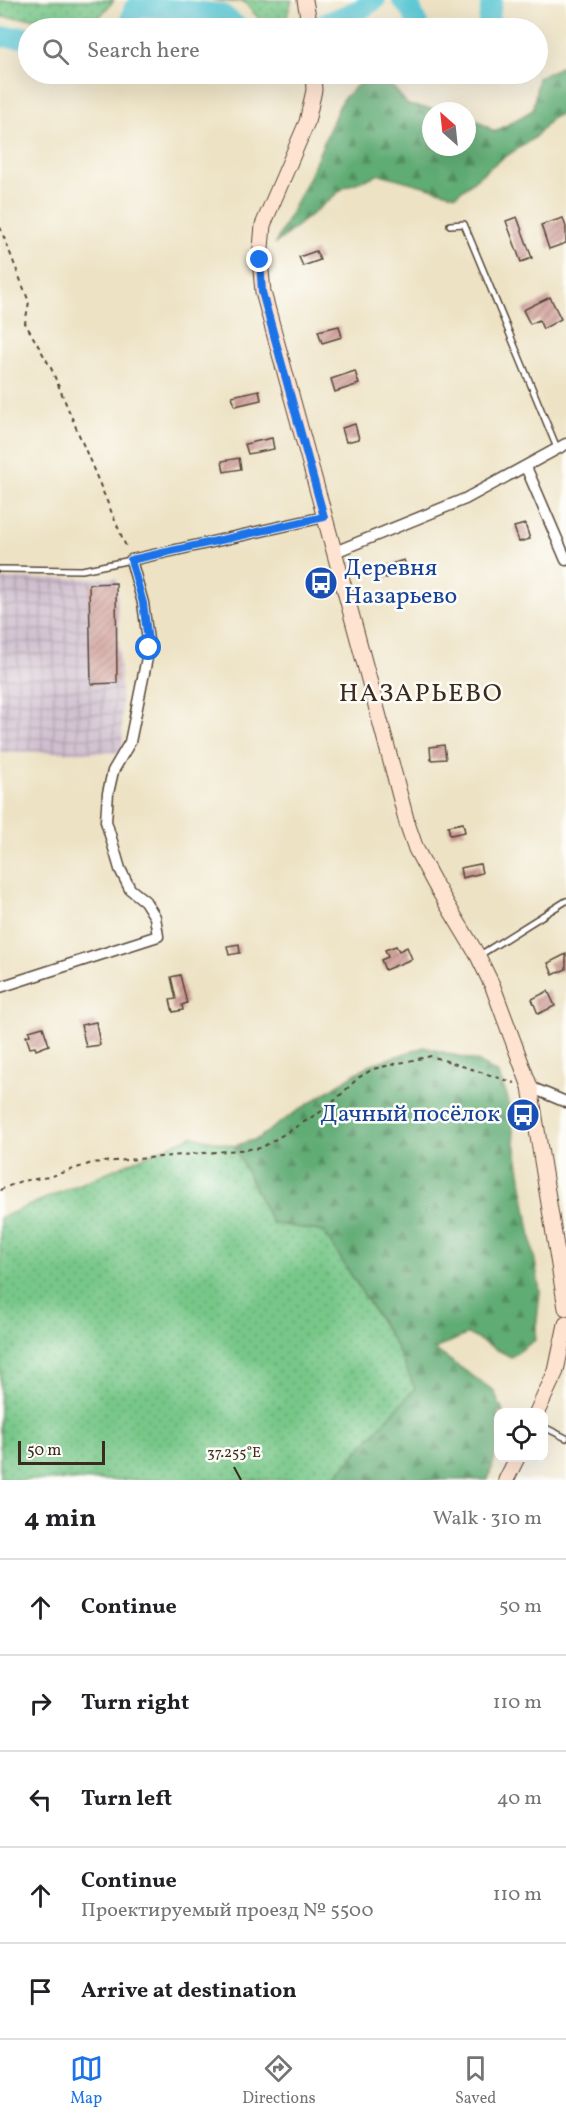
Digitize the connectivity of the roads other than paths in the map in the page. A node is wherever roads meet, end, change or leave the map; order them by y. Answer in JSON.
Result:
{"nodes":[{"id":1,"x":305,"y":2,"type":"edge"},
{"id":2,"x":308,"y":18,"type":"edge"},
{"id":3,"x":314,"y":84,"type":"edge"},
{"id":4,"x":450,"y":225,"type":"dead end"},
{"id":5,"x":562,"y":446,"type":"edge"},
{"id":6,"x":526,"y":467,"type":"junction"},
{"id":7,"x":324,"y":517,"type":"junction"},
{"id":8,"x":335,"y":552,"type":"junction"},
{"id":9,"x":131,"y":560,"type":"junction"},
{"id":10,"x":566,"y":560,"type":"edge"},
{"id":11,"x":0,"y":569,"type":"edge"},
{"id":12,"x":566,"y":901,"type":"edge"},
{"id":13,"x":478,"y":956,"type":"junction"},
{"id":14,"x":0,"y":987,"type":"edge"},
{"id":15,"x":530,"y":1087,"type":"junction"},
{"id":16,"x":566,"y":1102,"type":"edge"},
{"id":17,"x":566,"y":1308,"type":"edge"},
{"id":18,"x":566,"y":1324,"type":"edge"},
{"id":19,"x":539,"y":1408,"type":"edge"},
{"id":20,"x":548,"y":1429,"type":"edge"},
{"id":21,"x":566,"y":1438,"type":"edge"},
{"id":22,"x":515,"y":1462,"type":"edge"},
{"id":23,"x":506,"y":1480,"type":"edge"}],
"edges":[{"from":1,"to":2,"type":"street"},
{"from":3,"to":7,"type":"street"},
{"from":4,"to":5,"type":"lane"},
{"from":5,"to":6,"type":"street"},
{"from":6,"to":8,"type":"street"},
{"from":6,"to":10,"type":"street"},
{"from":7,"to":8,"type":"street"},
{"from":7,"to":9,"type":"street"},
{"from":8,"to":13,"type":"street"},
{"from":9,"to":11,"type":"lane"},
{"from":9,"to":14,"type":"street"},
{"from":12,"to":13,"type":"lane"},
{"from":13,"to":15,"type":"street"},
{"from":15,"to":16,"type":"street"},
{"from":15,"to":17,"type":"street"},
{"from":18,"to":19,"type":"street"},
{"from":20,"to":21,"type":"lane"},
{"from":22,"to":23,"type":"street"}]}
